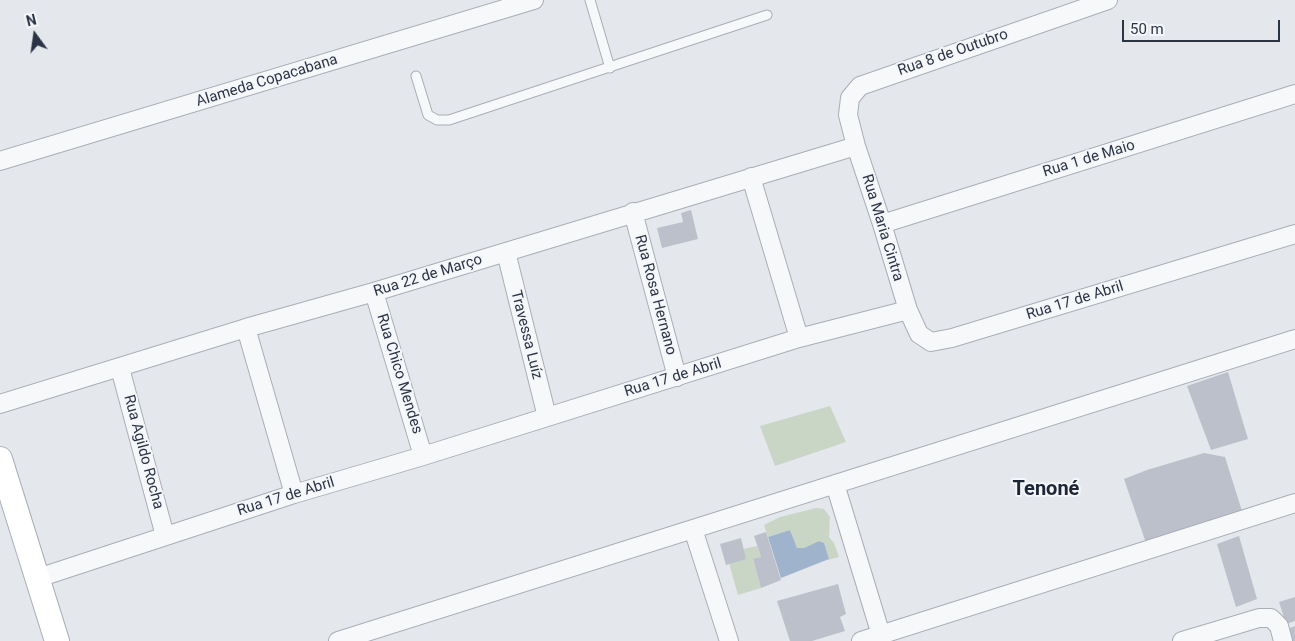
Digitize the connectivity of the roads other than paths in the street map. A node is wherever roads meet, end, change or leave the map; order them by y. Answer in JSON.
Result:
{"nodes":[{"id":1,"x":534,"y":0,"type":"edge"},
{"id":2,"x":590,"y":0,"type":"edge"},
{"id":3,"x":1108,"y":0,"type":"edge"},
{"id":4,"x":767,"y":15,"type":"dead end"},
{"id":5,"x":610,"y":68,"type":"junction"},
{"id":6,"x":416,"y":76,"type":"dead end"},
{"id":7,"x":1295,"y":94,"type":"edge"},
{"id":8,"x":856,"y":146,"type":"junction"},
{"id":9,"x":0,"y":161,"type":"edge"},
{"id":10,"x":751,"y":177,"type":"junction"},
{"id":11,"x":634,"y":212,"type":"junction"},
{"id":12,"x":882,"y":224,"type":"junction"},
{"id":13,"x":1295,"y":234,"type":"edge"},
{"id":14,"x":506,"y":252,"type":"junction"},
{"id":15,"x":374,"y":292,"type":"junction"},
{"id":16,"x":908,"y":310,"type":"junction"},
{"id":17,"x":246,"y":328,"type":"junction"},
{"id":18,"x":798,"y":338,"type":"junction"},
{"id":19,"x":1295,"y":339,"type":"edge"},
{"id":20,"x":120,"y":368,"type":"junction"},
{"id":21,"x":677,"y":377,"type":"junction"},
{"id":22,"x":0,"y":404,"type":"edge"},
{"id":23,"x":546,"y":417,"type":"junction"},
{"id":24,"x":423,"y":456,"type":"junction"},
{"id":25,"x":0,"y":458,"type":"edge"},
{"id":26,"x":835,"y":484,"type":"junction"},
{"id":27,"x":294,"y":494,"type":"junction"},
{"id":28,"x":1295,"y":503,"type":"edge"},
{"id":29,"x":692,"y":529,"type":"junction"},
{"id":30,"x":165,"y":536,"type":"junction"},
{"id":31,"x":38,"y":578,"type":"junction"},
{"id":32,"x":1281,"y":634,"type":"edge"},
{"id":33,"x":881,"y":635,"type":"junction"},
{"id":34,"x":57,"y":641,"type":"edge"},
{"id":35,"x":338,"y":641,"type":"edge"},
{"id":36,"x":729,"y":641,"type":"edge"},
{"id":37,"x":861,"y":641,"type":"edge"},
{"id":38,"x":1182,"y":641,"type":"edge"}],
"edges":[{"from":1,"to":9,"type":"street","name":"Alameda Copacabana"},
{"from":2,"to":5,"type":"lane"},
{"from":3,"to":8,"type":"street","name":"Rua 8 de Outubro"},
{"from":4,"to":5,"type":"lane"},
{"from":5,"to":6,"type":"lane"},
{"from":7,"to":12,"type":"street","name":"Rua 1 de Maio"},
{"from":8,"to":10,"type":"street","name":"Rua 22 de Março"},
{"from":8,"to":12,"type":"street","name":"Rua Maria Cintra"},
{"from":10,"to":11,"type":"street","name":"Rua 22 de Março"},
{"from":10,"to":18,"type":"street"},
{"from":11,"to":14,"type":"street","name":"Rua 22 de Março"},
{"from":11,"to":21,"type":"street","name":"Rua Rosa Hernano"},
{"from":12,"to":16,"type":"street","name":"Rua Maria Cintra"},
{"from":13,"to":16,"type":"street","name":"Rua 17 de Abril"},
{"from":14,"to":15,"type":"street","name":"Rua 22 de Março"},
{"from":14,"to":23,"type":"street","name":"Travessa Luíz"},
{"from":15,"to":17,"type":"street","name":"Rua 22 de Março"},
{"from":15,"to":24,"type":"street","name":"Rua Chico Mendes"},
{"from":16,"to":18,"type":"street","name":"Rua 17 de Abril"},
{"from":17,"to":20,"type":"street","name":"Rua 22 de Março"},
{"from":17,"to":27,"type":"street"},
{"from":18,"to":21,"type":"street","name":"Rua 17 de Abril"},
{"from":19,"to":26,"type":"street"},
{"from":20,"to":22,"type":"street","name":"Rua 22 de Março"},
{"from":20,"to":30,"type":"street","name":"Rua Agildo Rocha"},
{"from":21,"to":23,"type":"street","name":"Rua 17 de Abril"},
{"from":23,"to":24,"type":"street","name":"Rua 17 de Abril"},
{"from":24,"to":27,"type":"street","name":"Rua 17 de Abril"},
{"from":25,"to":31,"type":"street"},
{"from":26,"to":29,"type":"street"},
{"from":26,"to":33,"type":"street"},
{"from":27,"to":30,"type":"street","name":"Rua 17 de Abril"},
{"from":28,"to":33,"type":"street"},
{"from":29,"to":35,"type":"street"},
{"from":29,"to":36,"type":"street"},
{"from":30,"to":31,"type":"street","name":"Rua 17 de Abril"},
{"from":31,"to":34,"type":"street"},
{"from":32,"to":38,"type":"street"},
{"from":33,"to":37,"type":"street"}]}
